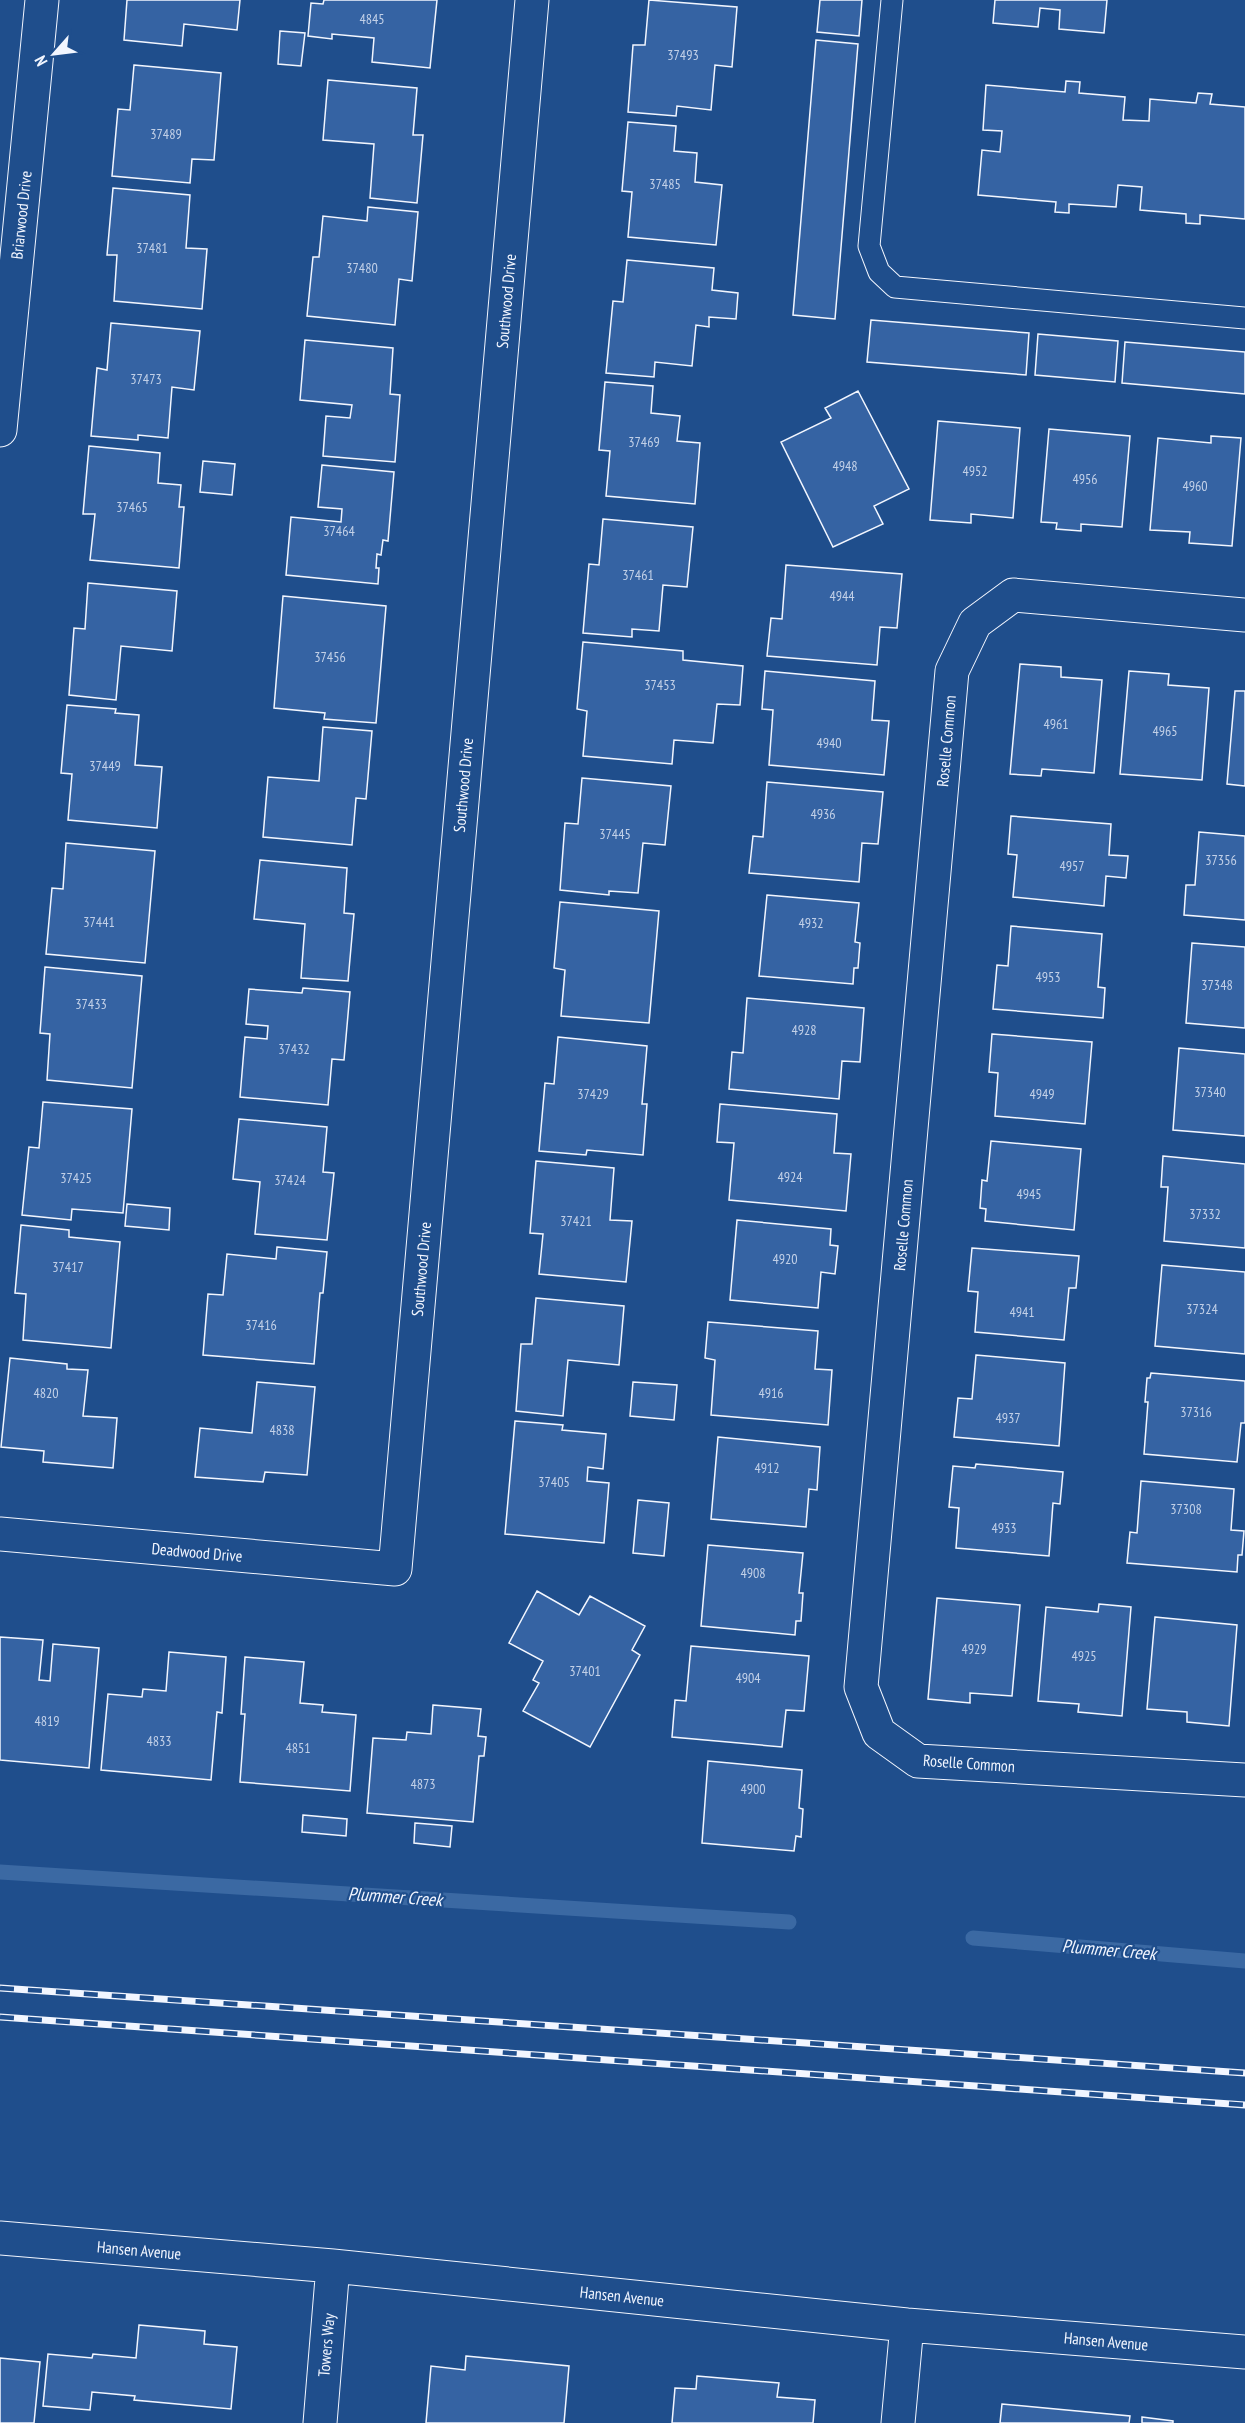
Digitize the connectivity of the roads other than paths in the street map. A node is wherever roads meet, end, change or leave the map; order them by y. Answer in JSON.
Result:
{"nodes":[{"id":1,"x":42,"y":0,"type":"edge"},
{"id":2,"x":532,"y":0,"type":"edge"},
{"id":3,"x":892,"y":0,"type":"edge"},
{"id":4,"x":1245,"y":318,"type":"edge"},
{"id":5,"x":0,"y":430,"type":"edge"},
{"id":6,"x":1245,"y":615,"type":"edge"},
{"id":7,"x":0,"y":1534,"type":"edge"},
{"id":8,"x":395,"y":1569,"type":"joint"},
{"id":9,"x":1245,"y":1780,"type":"edge"},
{"id":10,"x":0,"y":2238,"type":"edge"},
{"id":11,"x":333,"y":2266,"type":"junction"},
{"id":12,"x":907,"y":2325,"type":"junction"},
{"id":13,"x":1245,"y":2352,"type":"edge"},
{"id":14,"x":320,"y":2423,"type":"edge"},
{"id":15,"x":898,"y":2423,"type":"edge"}],
"edges":[{"from":1,"to":5,"type":"street","name":"Briarwood Drive"},
{"from":2,"to":8,"type":"street","name":"Southwood Drive"},
{"from":3,"to":4,"type":"lane"},
{"from":6,"to":9,"type":"street","name":"Roselle Common"},
{"from":7,"to":8,"type":"street","name":"Deadwood Drive"},
{"from":10,"to":11,"type":"street","name":"Hansen Avenue"},
{"from":11,"to":12,"type":"street","name":"Hansen Avenue"},
{"from":11,"to":14,"type":"street","name":"Towers Way"},
{"from":12,"to":13,"type":"street","name":"Hansen Avenue"},
{"from":12,"to":15,"type":"street"}]}
